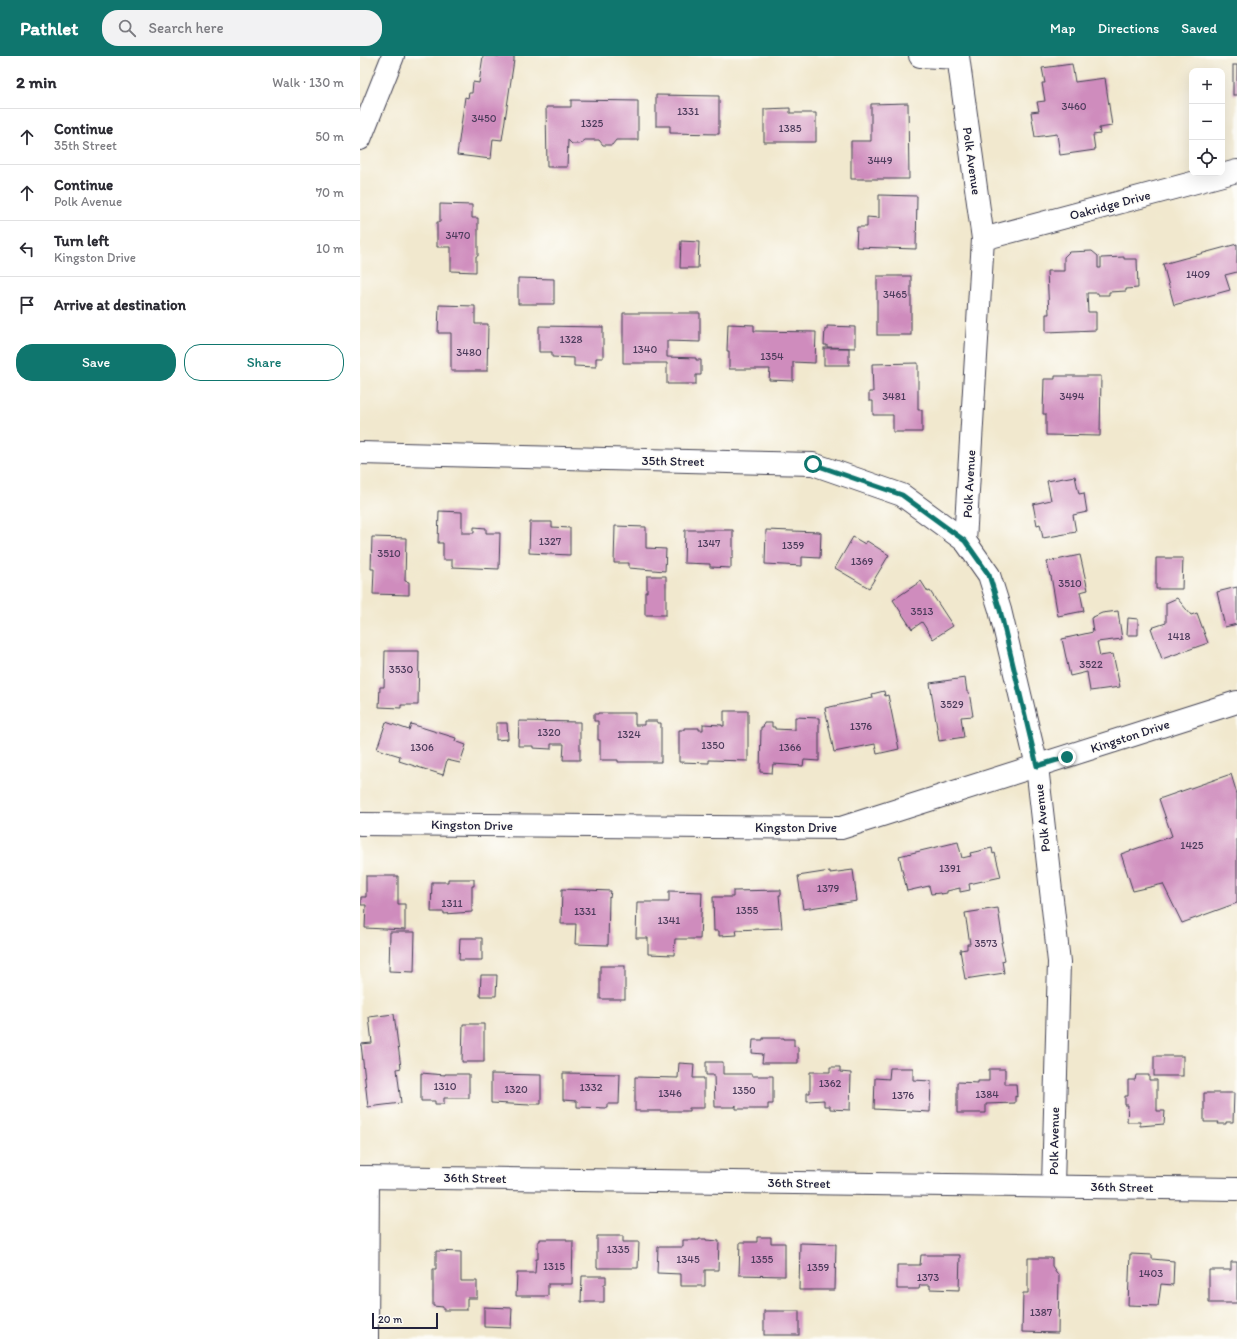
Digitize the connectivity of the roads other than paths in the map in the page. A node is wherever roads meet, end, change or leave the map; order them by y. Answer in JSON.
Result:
{"nodes":[{"id":1,"x":393,"y":56,"type":"edge"},
{"id":2,"x":920,"y":56,"type":"edge"},
{"id":3,"x":958,"y":57,"type":"edge"},
{"id":4,"x":360,"y":139,"type":"edge"},
{"id":5,"x":1237,"y":172,"type":"edge"},
{"id":6,"x":983,"y":239,"type":"junction"},
{"id":7,"x":360,"y":453,"type":"edge"},
{"id":8,"x":965,"y":541,"type":"junction"},
{"id":9,"x":1237,"y":702,"type":"edge"},
{"id":10,"x":1037,"y":766,"type":"junction"},
{"id":11,"x":360,"y":824,"type":"edge"},
{"id":12,"x":364,"y":1177,"type":"edge"},
{"id":13,"x":1053,"y":1186,"type":"junction"},
{"id":14,"x":1237,"y":1189,"type":"edge"},
{"id":15,"x":367,"y":1339,"type":"edge"}],
"edges":[{"from":1,"to":4,"type":"street"},
{"from":2,"to":3,"type":"street"},
{"from":3,"to":6,"type":"street","name":"Polk Avenue"},
{"from":5,"to":6,"type":"street","name":"Oakridge Drive"},
{"from":6,"to":8,"type":"street","name":"Polk Avenue"},
{"from":7,"to":8,"type":"street","name":"35th Street"},
{"from":8,"to":10,"type":"street","name":"Polk Avenue"},
{"from":9,"to":10,"type":"street","name":"Kingston Drive"},
{"from":10,"to":11,"type":"street","name":"Kingston Drive"},
{"from":10,"to":13,"type":"street","name":"Polk Avenue"},
{"from":12,"to":13,"type":"street","name":"36th Street"},
{"from":12,"to":15,"type":"street"},
{"from":13,"to":14,"type":"street","name":"36th Street"}]}
